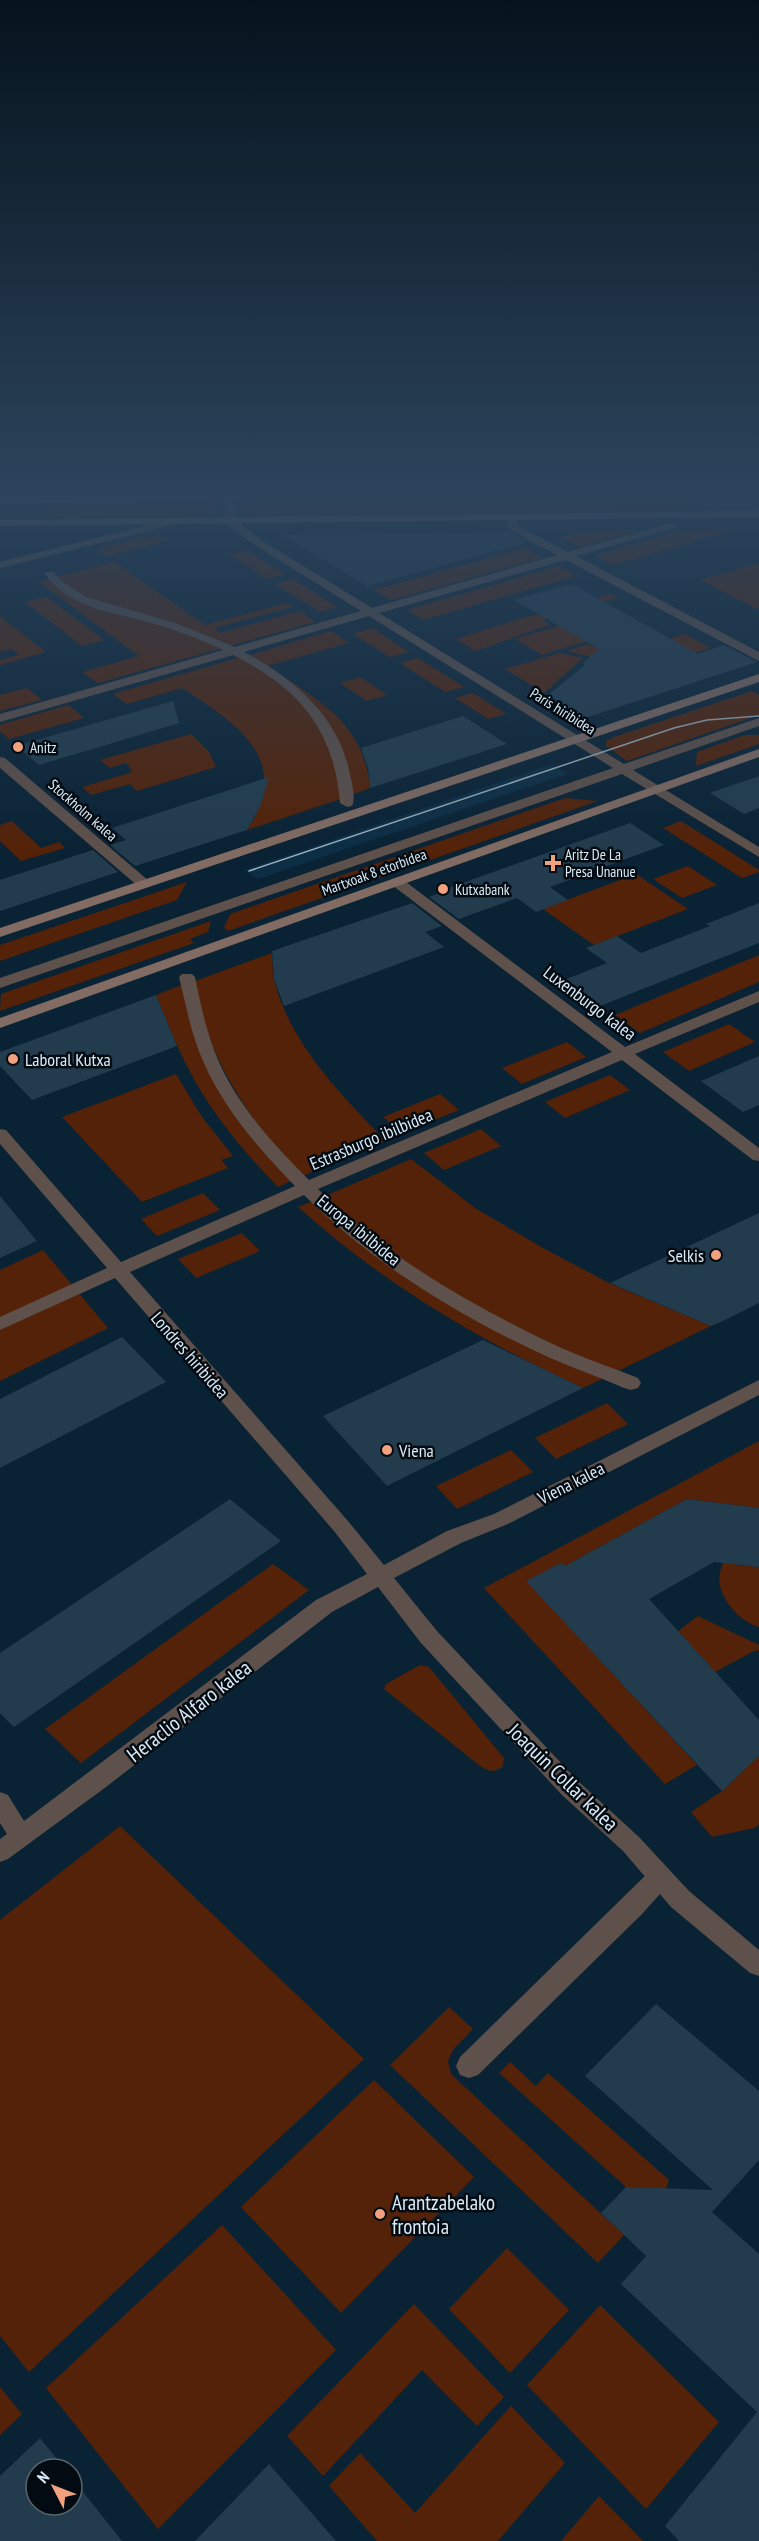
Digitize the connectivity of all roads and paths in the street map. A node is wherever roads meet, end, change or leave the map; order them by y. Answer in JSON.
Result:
{"nodes":[{"id":1,"x":130,"y":614,"type":"edge"},
{"id":2,"x":364,"y":614,"type":"edge"},
{"id":3,"x":373,"y":614,"type":"edge"},
{"id":4,"x":676,"y":614,"type":"edge"},
{"id":5,"x":233,"y":651,"type":"junction"},
{"id":6,"x":759,"y":657,"type":"edge"},
{"id":7,"x":759,"y":678,"type":"edge"},
{"id":8,"x":0,"y":718,"type":"edge"},
{"id":9,"x":759,"y":722,"type":"edge"},
{"id":10,"x":577,"y":739,"type":"junction"},
{"id":11,"x":759,"y":753,"type":"edge"},
{"id":12,"x":0,"y":761,"type":"edge"},
{"id":13,"x":624,"y":769,"type":"junction"},
{"id":14,"x":656,"y":789,"type":"junction"},
{"id":15,"x":347,"y":803,"type":"dead end"},
{"id":16,"x":759,"y":853,"type":"edge"},
{"id":17,"x":397,"y":882,"type":"junction"},
{"id":18,"x":144,"y":884,"type":"junction"},
{"id":19,"x":0,"y":933,"type":"edge"},
{"id":20,"x":187,"y":976,"type":"dead end"},
{"id":21,"x":0,"y":983,"type":"edge"},
{"id":22,"x":759,"y":996,"type":"edge"},
{"id":23,"x":0,"y":1023,"type":"edge"},
{"id":24,"x":624,"y":1053,"type":"junction"},
{"id":25,"x":0,"y":1134,"type":"edge"},
{"id":26,"x":759,"y":1156,"type":"edge"},
{"id":27,"x":306,"y":1187,"type":"junction"},
{"id":28,"x":117,"y":1270,"type":"junction"},
{"id":29,"x":0,"y":1324,"type":"edge"},
{"id":30,"x":631,"y":1383,"type":"dead end"},
{"id":31,"x":759,"y":1387,"type":"edge"},
{"id":32,"x":381,"y":1576,"type":"junction"},
{"id":33,"x":0,"y":1802,"type":"edge"},
{"id":34,"x":21,"y":1836,"type":"junction"},
{"id":35,"x":0,"y":1852,"type":"edge"},
{"id":36,"x":660,"y":1877,"type":"junction"},
{"id":37,"x":759,"y":1965,"type":"edge"},
{"id":38,"x":469,"y":2066,"type":"dead end"}],
"edges":[{"from":1,"to":5,"type":"street"},
{"from":2,"to":5,"type":"street"},
{"from":3,"to":10,"type":"street","name":"Paris hiribidea"},
{"from":4,"to":6,"type":"street"},
{"from":5,"to":8,"type":"street"},
{"from":5,"to":15,"type":"street"},
{"from":7,"to":10,"type":"street"},
{"from":9,"to":13,"type":"street","name":"Martxoak 8 etorbidea"},
{"from":10,"to":13,"type":"street","name":"Paris hiribidea"},
{"from":10,"to":18,"type":"street"},
{"from":11,"to":14,"type":"street","name":"Martxoak 8 etorbidea"},
{"from":12,"to":18,"type":"street","name":"Stockholm kalea"},
{"from":13,"to":14,"type":"street","name":"Paris hiribidea"},
{"from":13,"to":21,"type":"street","name":"Martxoak 8 etorbidea"},
{"from":14,"to":16,"type":"street","name":"Paris hiribidea"},
{"from":14,"to":17,"type":"street","name":"Martxoak 8 etorbidea"},
{"from":17,"to":23,"type":"street","name":"Martxoak 8 etorbidea"},
{"from":17,"to":24,"type":"street","name":"Luxenburgo kalea"},
{"from":18,"to":19,"type":"street"},
{"from":20,"to":27,"type":"street","name":"Europa ibilbidea"},
{"from":22,"to":24,"type":"street","name":"Estrasburgo ibilbidea"},
{"from":24,"to":26,"type":"street","name":"Luxenburgo kalea"},
{"from":24,"to":27,"type":"street","name":"Estrasburgo ibilbidea"},
{"from":25,"to":28,"type":"street","name":"Londres hiribidea"},
{"from":27,"to":28,"type":"street","name":"Estrasburgo ibilbidea"},
{"from":27,"to":30,"type":"street","name":"Europa ibilbidea"},
{"from":28,"to":29,"type":"street","name":"Estrasburgo ibilbidea"},
{"from":28,"to":32,"type":"street","name":"Londres hiribidea"},
{"from":31,"to":32,"type":"street","name":"Viena kalea"},
{"from":32,"to":34,"type":"street","name":"Heraclio Alfaro kalea"},
{"from":32,"to":36,"type":"street","name":"Joaquin Collar kalea"},
{"from":33,"to":34,"type":"street"},
{"from":34,"to":35,"type":"street","name":"Heraclio Alfaro kalea"},
{"from":36,"to":37,"type":"street","name":"Joaquin Collar kalea"},
{"from":36,"to":38,"type":"street"}]}
